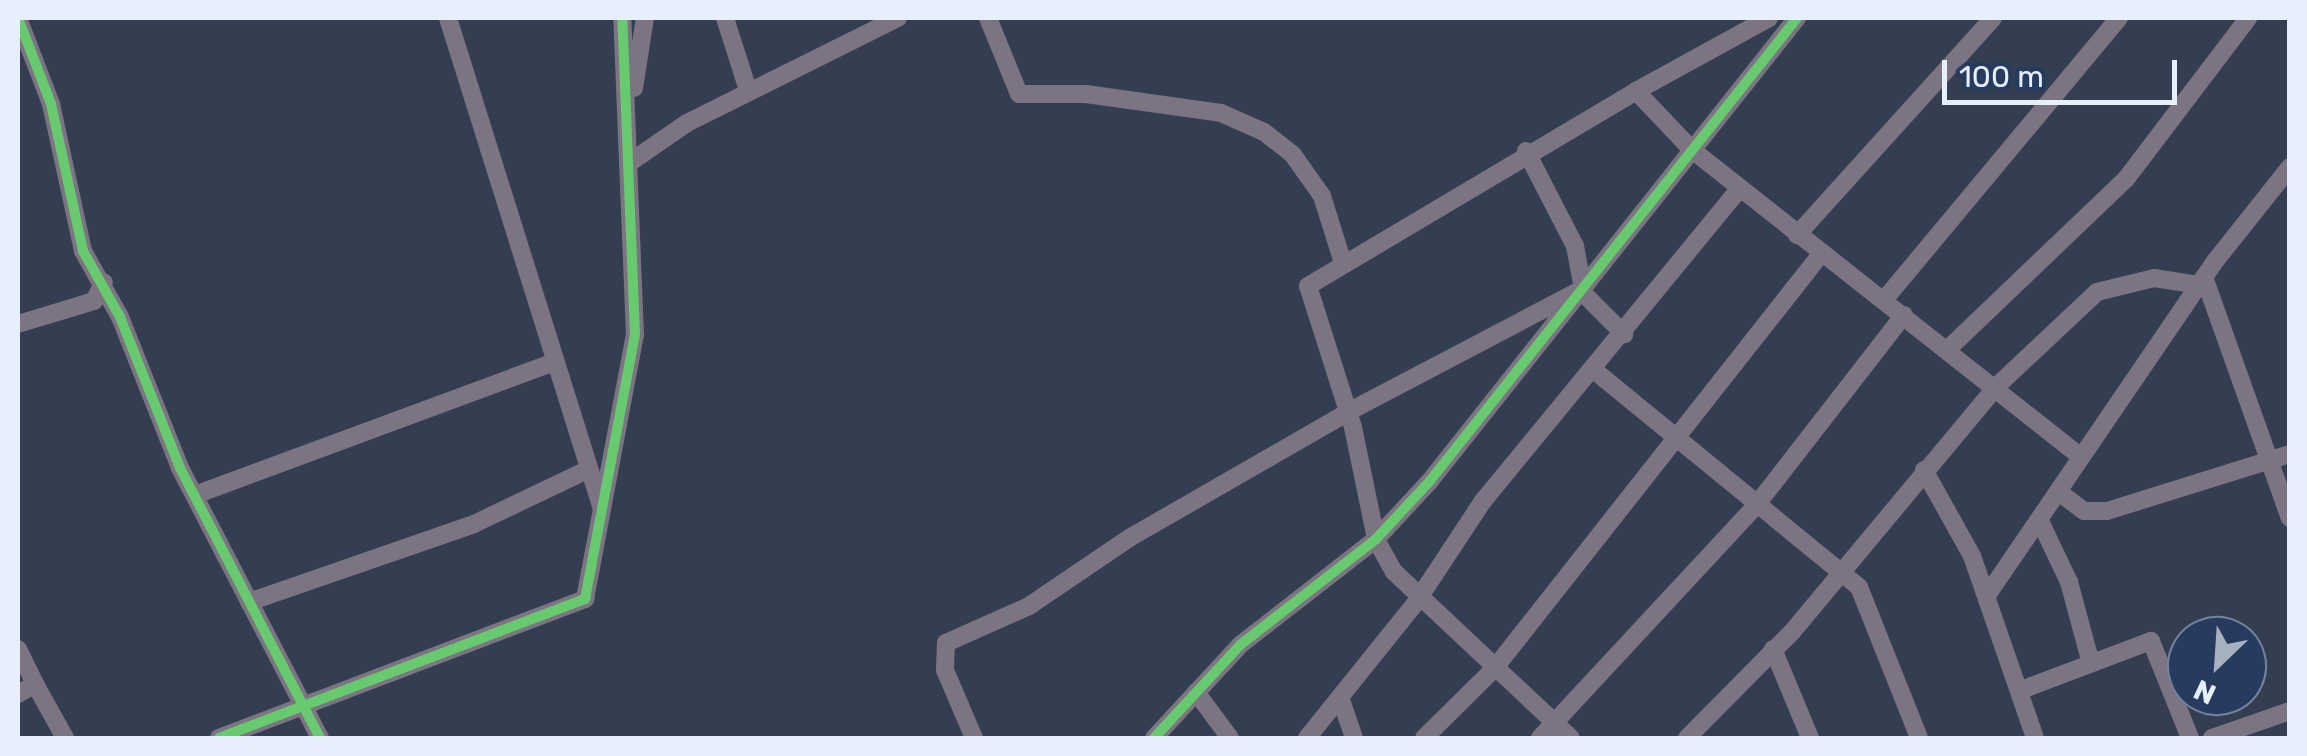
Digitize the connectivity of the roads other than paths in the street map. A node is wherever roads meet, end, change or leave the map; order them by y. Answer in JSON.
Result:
{"nodes":[{"id":1,"x":18,"y":18,"type":"edge"},
{"id":2,"x":448,"y":18,"type":"edge"},
{"id":3,"x":622,"y":18,"type":"edge"},
{"id":4,"x":645,"y":18,"type":"edge"},
{"id":5,"x":725,"y":18,"type":"edge"},
{"id":6,"x":898,"y":18,"type":"edge"},
{"id":7,"x":988,"y":18,"type":"edge"},
{"id":8,"x":1769,"y":18,"type":"edge"},
{"id":9,"x":1797,"y":18,"type":"edge"},
{"id":10,"x":1993,"y":18,"type":"edge"},
{"id":11,"x":2119,"y":18,"type":"edge"},
{"id":12,"x":2248,"y":18,"type":"edge"},
{"id":13,"x":748,"y":90,"type":"junction"},
{"id":14,"x":1636,"y":91,"type":"junction"},
{"id":15,"x":629,"y":118,"type":"junction"},
{"id":16,"x":1691,"y":149,"type":"junction"},
{"id":17,"x":1526,"y":151,"type":"junction"},
{"id":18,"x":630,"y":162,"type":"junction"},
{"id":19,"x":2287,"y":170,"type":"edge"},
{"id":20,"x":1740,"y":188,"type":"junction"},
{"id":21,"x":2290,"y":194,"type":"edge"},
{"id":22,"x":1797,"y":234,"type":"junction"},
{"id":23,"x":1821,"y":254,"type":"junction"},
{"id":24,"x":1342,"y":260,"type":"junction"},
{"id":25,"x":2201,"y":281,"type":"junction"},
{"id":26,"x":104,"y":282,"type":"junction"},
{"id":27,"x":1583,"y":291,"type":"junction"},
{"id":28,"x":94,"y":300,"type":"junction"},
{"id":29,"x":1884,"y":300,"type":"junction"},
{"id":30,"x":1904,"y":315,"type":"junction"},
{"id":31,"x":120,"y":317,"type":"junction"},
{"id":32,"x":18,"y":324,"type":"edge"},
{"id":33,"x":1624,"y":334,"type":"junction"},
{"id":34,"x":1949,"y":348,"type":"junction"},
{"id":35,"x":551,"y":363,"type":"junction"},
{"id":36,"x":1594,"y":371,"type":"junction"},
{"id":37,"x":1998,"y":385,"type":"junction"},
{"id":38,"x":1348,"y":412,"type":"junction"},
{"id":39,"x":1679,"y":440,"type":"junction"},
{"id":40,"x":2290,"y":454,"type":"edge"},
{"id":41,"x":2081,"y":457,"type":"junction"},
{"id":42,"x":2269,"y":461,"type":"junction"},
{"id":43,"x":587,"y":470,"type":"junction"},
{"id":44,"x":1924,"y":470,"type":"junction"},
{"id":45,"x":2060,"y":493,"type":"junction"},
{"id":46,"x":195,"y":495,"type":"junction"},
{"id":47,"x":1758,"y":503,"type":"junction"},
{"id":48,"x":602,"y":509,"type":"junction"},
{"id":49,"x":2290,"y":518,"type":"edge"},
{"id":50,"x":2040,"y":521,"type":"junction"},
{"id":51,"x":1376,"y":539,"type":"junction"},
{"id":52,"x":1842,"y":571,"type":"junction"},
{"id":53,"x":1988,"y":594,"type":"junction"},
{"id":54,"x":1417,"y":601,"type":"junction"},
{"id":55,"x":249,"y":602,"type":"junction"},
{"id":56,"x":18,"y":649,"type":"edge"},
{"id":57,"x":1773,"y":650,"type":"junction"},
{"id":58,"x":2090,"y":660,"type":"junction"},
{"id":59,"x":1494,"y":669,"type":"junction"},
{"id":60,"x":34,"y":684,"type":"junction"},
{"id":61,"x":2021,"y":690,"type":"junction"},
{"id":62,"x":1196,"y":692,"type":"junction"},
{"id":63,"x":18,"y":694,"type":"edge"},
{"id":64,"x":1340,"y":697,"type":"junction"},
{"id":65,"x":309,"y":706,"type":"junction"},
{"id":66,"x":2290,"y":711,"type":"edge"},
{"id":67,"x":1554,"y":722,"type":"junction"},
{"id":68,"x":262,"y":730,"type":"edge"},
{"id":69,"x":65,"y":738,"type":"edge"},
{"id":70,"x":219,"y":738,"type":"edge"},
{"id":71,"x":320,"y":738,"type":"edge"},
{"id":72,"x":974,"y":738,"type":"edge"},
{"id":73,"x":1154,"y":738,"type":"edge"},
{"id":74,"x":1230,"y":738,"type":"edge"},
{"id":75,"x":1307,"y":738,"type":"edge"},
{"id":76,"x":1354,"y":738,"type":"edge"},
{"id":77,"x":1424,"y":738,"type":"edge"},
{"id":78,"x":1540,"y":738,"type":"edge"},
{"id":79,"x":1571,"y":738,"type":"edge"},
{"id":80,"x":1687,"y":738,"type":"edge"},
{"id":81,"x":1810,"y":738,"type":"edge"},
{"id":82,"x":1920,"y":738,"type":"edge"},
{"id":83,"x":2035,"y":738,"type":"edge"},
{"id":84,"x":2190,"y":738,"type":"edge"},
{"id":85,"x":2212,"y":738,"type":"edge"}],
"edges":[{"from":1,"to":26,"type":"street"},
{"from":2,"to":35,"type":"street"},
{"from":3,"to":15,"type":"street"},
{"from":4,"to":15,"type":"street"},
{"from":5,"to":13,"type":"street"},
{"from":6,"to":13,"type":"street"},
{"from":7,"to":24,"type":"street"},
{"from":8,"to":14,"type":"street"},
{"from":9,"to":16,"type":"street"},
{"from":10,"to":22,"type":"street"},
{"from":11,"to":29,"type":"street"},
{"from":12,"to":34,"type":"street"},
{"from":13,"to":18,"type":"street"},
{"from":14,"to":16,"type":"street"},
{"from":14,"to":17,"type":"street"},
{"from":15,"to":18,"type":"street"},
{"from":16,"to":20,"type":"street"},
{"from":16,"to":27,"type":"street"},
{"from":17,"to":24,"type":"street"},
{"from":17,"to":27,"type":"street"},
{"from":18,"to":48,"type":"street"},
{"from":19,"to":21,"type":"street"},
{"from":19,"to":25,"type":"street"},
{"from":20,"to":22,"type":"street"},
{"from":20,"to":33,"type":"street"},
{"from":22,"to":23,"type":"street"},
{"from":23,"to":29,"type":"street"},
{"from":23,"to":39,"type":"street"},
{"from":24,"to":38,"type":"street"},
{"from":25,"to":37,"type":"street"},
{"from":25,"to":41,"type":"street"},
{"from":25,"to":42,"type":"street"},
{"from":26,"to":28,"type":"street"},
{"from":26,"to":31,"type":"street"},
{"from":27,"to":33,"type":"street"},
{"from":27,"to":38,"type":"street"},
{"from":27,"to":51,"type":"street"},
{"from":28,"to":31,"type":"street"},
{"from":28,"to":32,"type":"street"},
{"from":29,"to":30,"type":"street"},
{"from":30,"to":34,"type":"street"},
{"from":30,"to":47,"type":"street"},
{"from":31,"to":46,"type":"street"},
{"from":33,"to":36,"type":"street"},
{"from":34,"to":37,"type":"street"},
{"from":35,"to":43,"type":"street"},
{"from":35,"to":46,"type":"street"},
{"from":36,"to":39,"type":"street"},
{"from":36,"to":54,"type":"street"},
{"from":37,"to":41,"type":"street"},
{"from":37,"to":44,"type":"street"},
{"from":38,"to":51,"type":"street"},
{"from":38,"to":72,"type":"street"},
{"from":39,"to":47,"type":"street"},
{"from":39,"to":59,"type":"street"},
{"from":40,"to":42,"type":"street"},
{"from":41,"to":45,"type":"street"},
{"from":42,"to":45,"type":"street"},
{"from":42,"to":49,"type":"street"},
{"from":43,"to":48,"type":"street"},
{"from":43,"to":55,"type":"street"},
{"from":44,"to":52,"type":"street"},
{"from":44,"to":53,"type":"street"},
{"from":45,"to":50,"type":"street"},
{"from":46,"to":55,"type":"street"},
{"from":47,"to":52,"type":"street"},
{"from":47,"to":67,"type":"street"},
{"from":48,"to":65,"type":"street"},
{"from":50,"to":53,"type":"street"},
{"from":50,"to":58,"type":"street"},
{"from":51,"to":54,"type":"street"},
{"from":51,"to":62,"type":"street"},
{"from":52,"to":57,"type":"street"},
{"from":52,"to":82,"type":"street"},
{"from":53,"to":61,"type":"street"},
{"from":54,"to":59,"type":"street"},
{"from":54,"to":64,"type":"street"},
{"from":55,"to":65,"type":"street"},
{"from":56,"to":60,"type":"street"},
{"from":57,"to":80,"type":"street"},
{"from":57,"to":81,"type":"street"},
{"from":58,"to":61,"type":"street"},
{"from":58,"to":84,"type":"street"},
{"from":59,"to":67,"type":"street"},
{"from":59,"to":77,"type":"street"},
{"from":60,"to":63,"type":"street"},
{"from":60,"to":69,"type":"street"},
{"from":61,"to":83,"type":"street"},
{"from":62,"to":73,"type":"street"},
{"from":62,"to":74,"type":"street"},
{"from":64,"to":75,"type":"street"},
{"from":64,"to":76,"type":"street"},
{"from":65,"to":68,"type":"street"},
{"from":65,"to":71,"type":"street"},
{"from":66,"to":85,"type":"street"},
{"from":67,"to":78,"type":"street"},
{"from":67,"to":79,"type":"street"},
{"from":68,"to":70,"type":"street"}]}
